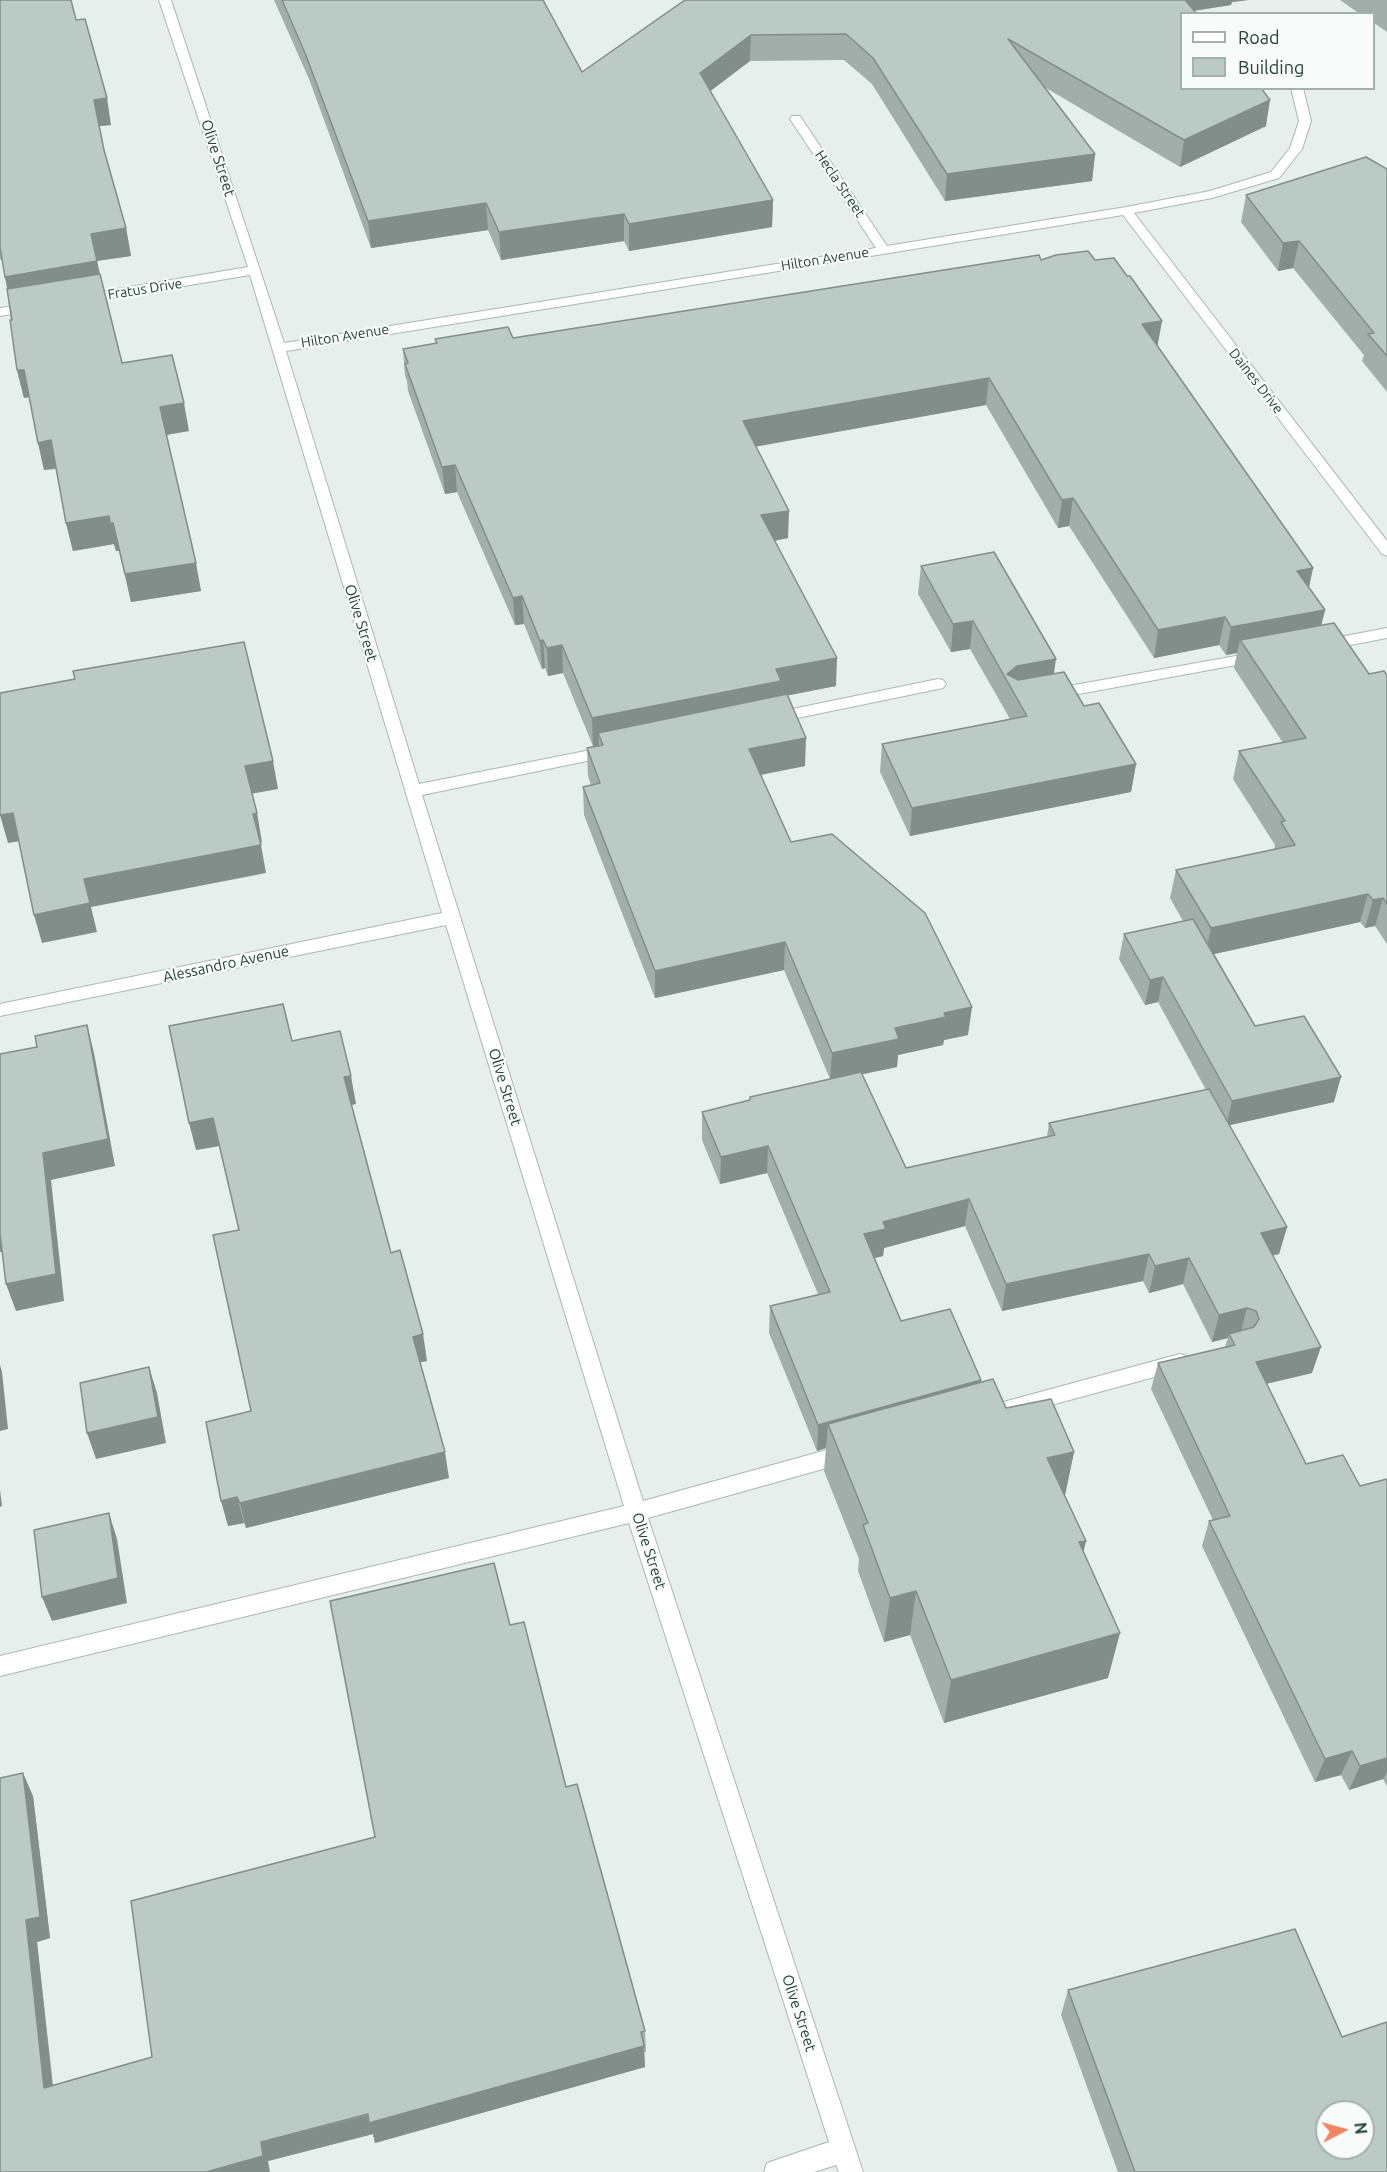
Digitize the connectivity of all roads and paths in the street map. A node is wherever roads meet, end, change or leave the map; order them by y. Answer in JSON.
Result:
{"nodes":[{"id":1,"x":165,"y":0,"type":"edge"},
{"id":2,"x":1297,"y":90,"type":"edge"},
{"id":3,"x":796,"y":119,"type":"dead end"},
{"id":4,"x":1126,"y":211,"type":"junction"},
{"id":5,"x":884,"y":250,"type":"junction"},
{"id":6,"x":255,"y":270,"type":"junction"},
{"id":7,"x":68,"y":302,"type":"edge"},
{"id":8,"x":45,"y":305,"type":"edge"},
{"id":9,"x":0,"y":312,"type":"edge"},
{"id":10,"x":277,"y":348,"type":"junction"},
{"id":11,"x":1387,"y":551,"type":"edge"},
{"id":12,"x":1387,"y":633,"type":"edge"},
{"id":13,"x":1305,"y":648,"type":"edge"},
{"id":14,"x":1270,"y":655,"type":"edge"},
{"id":15,"x":938,"y":684,"type":"dead end"},
{"id":16,"x":1037,"y":697,"type":"edge"},
{"id":17,"x":762,"y":720,"type":"edge"},
{"id":18,"x":622,"y":749,"type":"edge"},
{"id":19,"x":413,"y":791,"type":"junction"},
{"id":20,"x":453,"y":917,"type":"junction"},
{"id":21,"x":0,"y":1010,"type":"edge"},
{"id":22,"x":1194,"y":1358,"type":"edge"},
{"id":23,"x":989,"y":1414,"type":"edge"},
{"id":24,"x":864,"y":1449,"type":"edge"},
{"id":25,"x":636,"y":1512,"type":"junction"},
{"id":26,"x":0,"y":1666,"type":"edge"},
{"id":27,"x":847,"y":2161,"type":"edge"},
{"id":28,"x":776,"y":2172,"type":"edge"}],
"edges":[{"from":1,"to":6,"type":"street","name":"Olive Street"},
{"from":2,"to":4,"type":"street","name":"Hilton Avenue"},
{"from":3,"to":5,"type":"street","name":"Hecla Street"},
{"from":4,"to":5,"type":"street","name":"Hilton Avenue"},
{"from":4,"to":11,"type":"street","name":"Daines Drive"},
{"from":5,"to":10,"type":"street","name":"Hilton Avenue"},
{"from":6,"to":7,"type":"street","name":"Fratus Drive"},
{"from":6,"to":10,"type":"street","name":"Olive Street"},
{"from":8,"to":9,"type":"street"},
{"from":10,"to":19,"type":"street","name":"Olive Street"},
{"from":12,"to":13,"type":"street"},
{"from":14,"to":16,"type":"street"},
{"from":15,"to":17,"type":"street"},
{"from":18,"to":19,"type":"street"},
{"from":19,"to":20,"type":"street","name":"Olive Street"},
{"from":20,"to":21,"type":"street","name":"Alessandro Avenue"},
{"from":20,"to":25,"type":"street","name":"Olive Street"},
{"from":22,"to":23,"type":"street"},
{"from":24,"to":25,"type":"street"},
{"from":25,"to":26,"type":"street"},
{"from":25,"to":27,"type":"street","name":"Olive Street"},
{"from":27,"to":28,"type":"street"}]}
